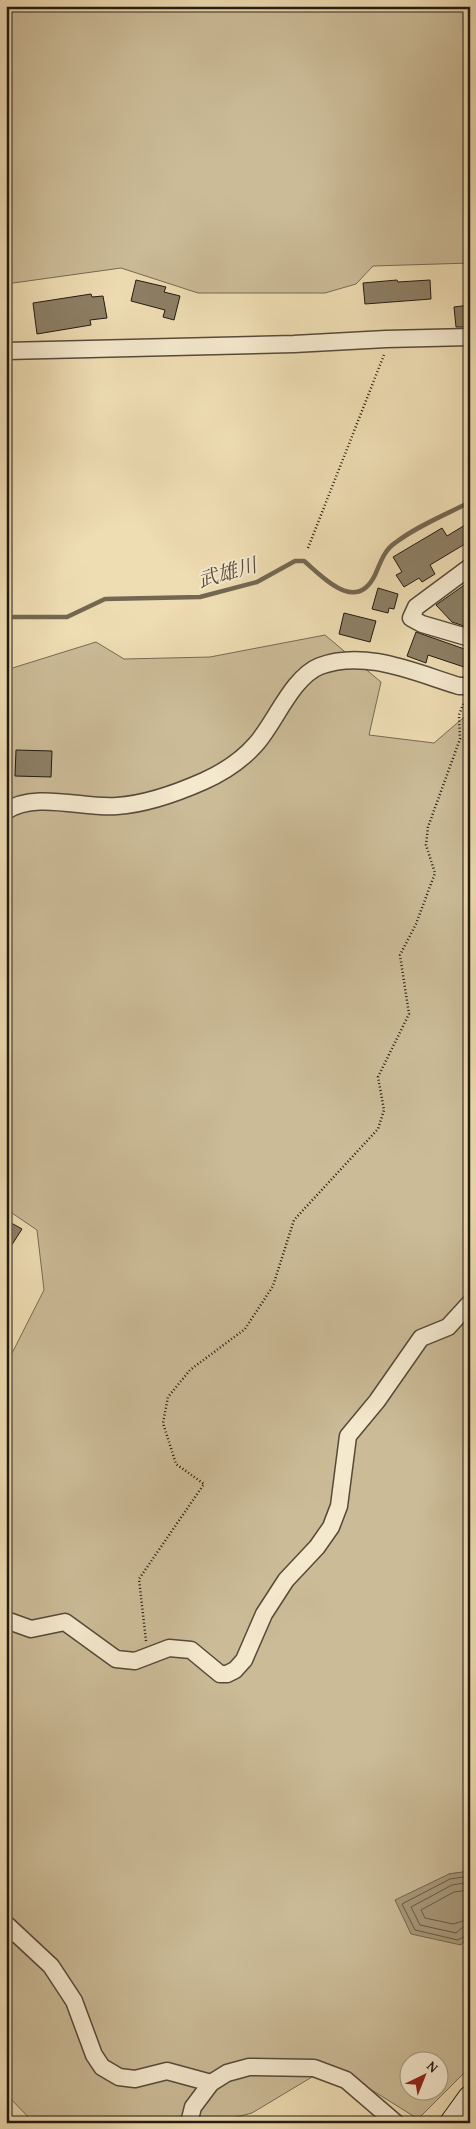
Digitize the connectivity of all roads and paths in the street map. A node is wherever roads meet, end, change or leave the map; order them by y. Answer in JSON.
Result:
{"nodes":[{"id":1,"x":470,"y":337,"type":"edge"},
{"id":2,"x":386,"y":338,"type":"junction"},
{"id":3,"x":6,"y":351,"type":"edge"},
{"id":4,"x":308,"y":548,"type":"dead end"},
{"id":5,"x":470,"y":567,"type":"edge"},
{"id":6,"x":470,"y":638,"type":"edge"},
{"id":7,"x":468,"y":691,"type":"edge"},
{"id":8,"x":6,"y":811,"type":"edge"},
{"id":9,"x":470,"y":1303,"type":"edge"},
{"id":10,"x":6,"y":1620,"type":"edge"},
{"id":11,"x":135,"y":1661,"type":"junction"},
{"id":12,"x":6,"y":1924,"type":"edge"},
{"id":13,"x":211,"y":2083,"type":"junction"},
{"id":14,"x":470,"y":2098,"type":"edge"},
{"id":15,"x":189,"y":2123,"type":"edge"},
{"id":16,"x":396,"y":2123,"type":"edge"},
{"id":17,"x":452,"y":2123,"type":"edge"}],
"edges":[{"from":1,"to":2,"type":"street"},
{"from":2,"to":3,"type":"street"},
{"from":2,"to":4,"type":"path"},
{"from":5,"to":6,"type":"street"},
{"from":7,"to":8,"type":"street"},
{"from":7,"to":11,"type":"path"},
{"from":9,"to":11,"type":"street"},
{"from":10,"to":11,"type":"street"},
{"from":12,"to":13,"type":"street"},
{"from":13,"to":15,"type":"street"},
{"from":13,"to":16,"type":"street"},
{"from":14,"to":17,"type":"street"}]}
